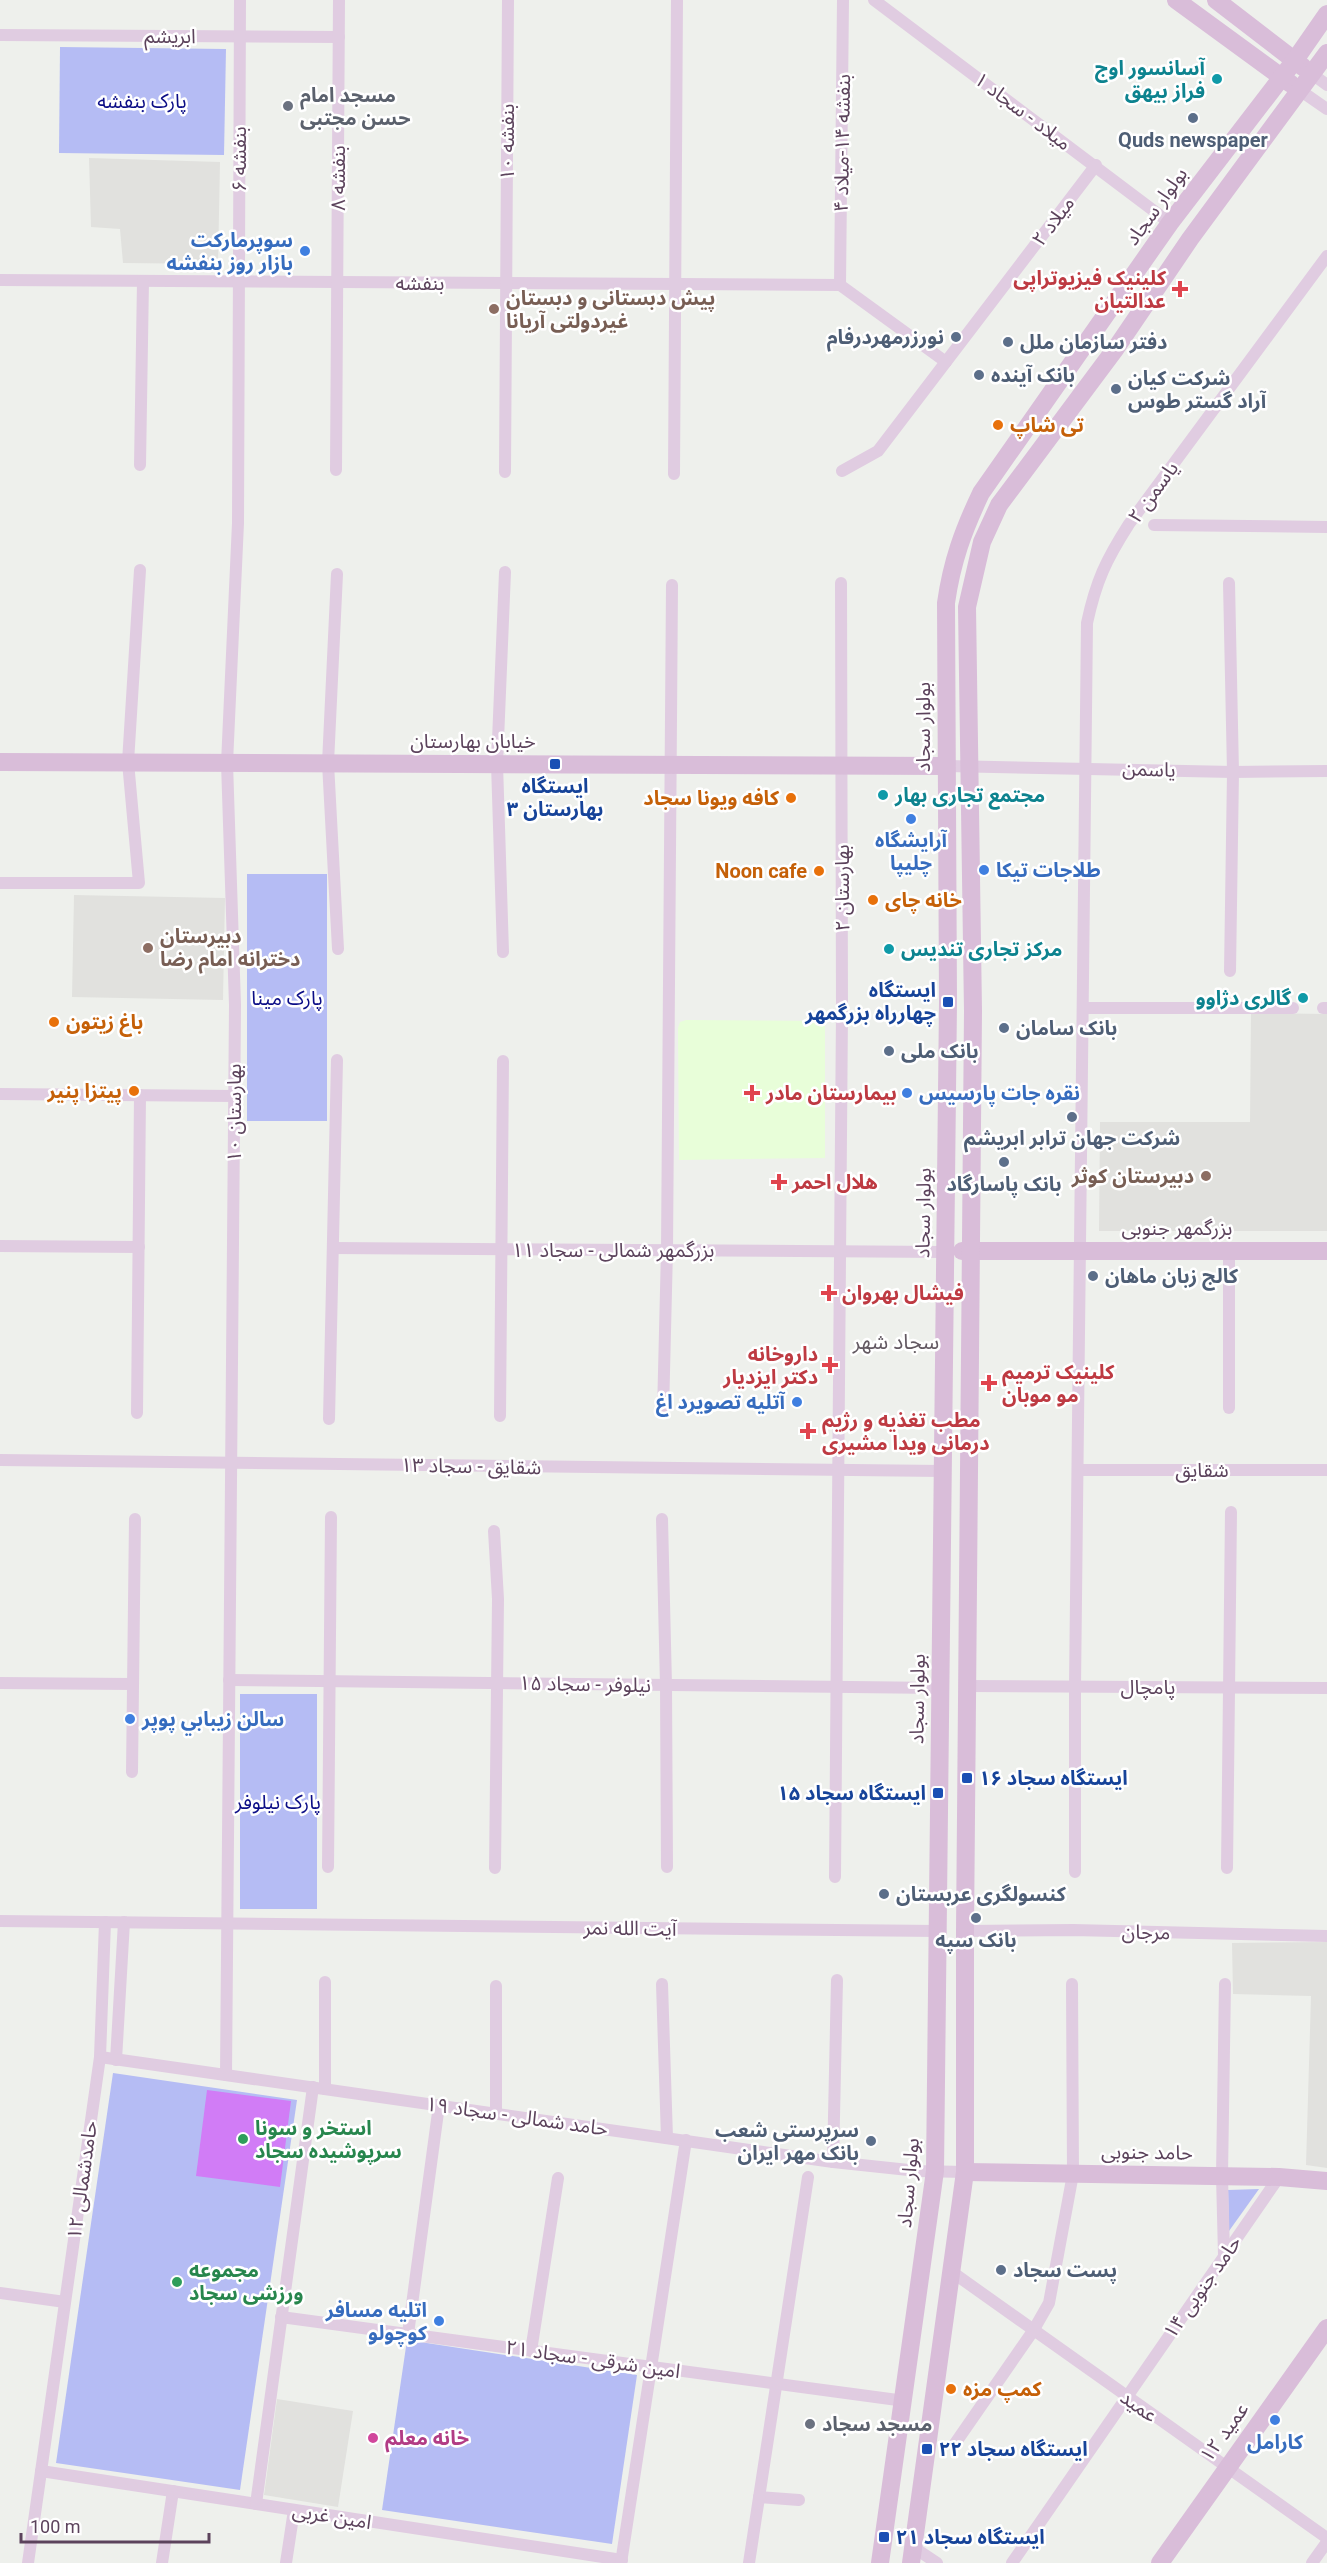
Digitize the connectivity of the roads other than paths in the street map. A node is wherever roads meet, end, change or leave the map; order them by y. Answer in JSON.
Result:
{"nodes":[{"id":1,"x":240,"y":0,"type":"edge"},
{"id":2,"x":339,"y":0,"type":"edge"},
{"id":3,"x":508,"y":0,"type":"edge"},
{"id":4,"x":677,"y":0,"type":"edge"},
{"id":5,"x":843,"y":0,"type":"edge"},
{"id":6,"x":874,"y":0,"type":"edge"},
{"id":7,"x":1176,"y":0,"type":"edge"},
{"id":8,"x":1216,"y":0,"type":"edge"},
{"id":9,"x":1327,"y":14,"type":"edge"},
{"id":10,"x":0,"y":35,"type":"edge"},
{"id":11,"x":240,"y":36,"type":"junction"},
{"id":12,"x":339,"y":37,"type":"junction"},
{"id":13,"x":1327,"y":53,"type":"edge"},
{"id":14,"x":1295,"y":60,"type":"junction"},
{"id":15,"x":1312,"y":74,"type":"junction"},
{"id":16,"x":1282,"y":77,"type":"junction"},
{"id":17,"x":1327,"y":85,"type":"edge"},
{"id":18,"x":1301,"y":91,"type":"junction"},
{"id":19,"x":1327,"y":109,"type":"edge"},
{"id":20,"x":1096,"y":165,"type":"junction"},
{"id":21,"x":1170,"y":223,"type":"junction"},
{"id":22,"x":1327,"y":256,"type":"edge"},
{"id":23,"x":0,"y":280,"type":"edge"},
{"id":24,"x":143,"y":281,"type":"junction"},
{"id":25,"x":239,"y":282,"type":"junction"},
{"id":26,"x":338,"y":282,"type":"junction"},
{"id":27,"x":506,"y":283,"type":"junction"},
{"id":28,"x":675,"y":284,"type":"junction"},
{"id":29,"x":840,"y":285,"type":"junction"},
{"id":30,"x":946,"y":363,"type":"junction"},
{"id":31,"x":140,"y":465,"type":"dead end"},
{"id":32,"x":336,"y":470,"type":"dead end"},
{"id":33,"x":842,"y":471,"type":"dead end"},
{"id":34,"x":505,"y":472,"type":"dead end"},
{"id":35,"x":674,"y":474,"type":"dead end"},
{"id":36,"x":238,"y":523,"type":"joint"},
{"id":37,"x":1154,"y":525,"type":"dead end"},
{"id":38,"x":1327,"y":527,"type":"edge"},
{"id":39,"x":140,"y":570,"type":"dead end"},
{"id":40,"x":504,"y":572,"type":"dead end"},
{"id":41,"x":337,"y":574,"type":"dead end"},
{"id":42,"x":1229,"y":583,"type":"dead end"},
{"id":43,"x":841,"y":584,"type":"dead end"},
{"id":44,"x":672,"y":585,"type":"dead end"},
{"id":45,"x":0,"y":762,"type":"edge"},
{"id":46,"x":128,"y":762,"type":"junction"},
{"id":47,"x":227,"y":763,"type":"junction"},
{"id":48,"x":328,"y":763,"type":"junction"},
{"id":49,"x":497,"y":764,"type":"junction"},
{"id":50,"x":671,"y":765,"type":"junction"},
{"id":51,"x":842,"y":766,"type":"junction"},
{"id":52,"x":946,"y":766,"type":"junction"},
{"id":53,"x":970,"y":766,"type":"junction"},
{"id":54,"x":1084,"y":767,"type":"junction"},
{"id":55,"x":1327,"y":771,"type":"edge"},
{"id":56,"x":1233,"y":772,"type":"junction"},
{"id":57,"x":0,"y":883,"type":"edge"},
{"id":58,"x":338,"y":949,"type":"dead end"},
{"id":59,"x":503,"y":952,"type":"dead end"},
{"id":60,"x":1230,"y":971,"type":"dead end"},
{"id":61,"x":1084,"y":1008,"type":"junction"},
{"id":62,"x":1293,"y":1008,"type":"dead end"},
{"id":63,"x":337,"y":1060,"type":"dead end"},
{"id":64,"x":503,"y":1061,"type":"dead end"},
{"id":65,"x":0,"y":1094,"type":"edge"},
{"id":66,"x":140,"y":1095,"type":"junction"},
{"id":67,"x":234,"y":1096,"type":"junction"},
{"id":68,"x":0,"y":1246,"type":"edge"},
{"id":69,"x":139,"y":1247,"type":"junction"},
{"id":70,"x":334,"y":1248,"type":"junction"},
{"id":71,"x":500,"y":1249,"type":"junction"},
{"id":72,"x":668,"y":1250,"type":"junction"},
{"id":73,"x":1230,"y":1250,"type":"junction"},
{"id":74,"x":840,"y":1251,"type":"junction"},
{"id":75,"x":972,"y":1251,"type":"junction"},
{"id":76,"x":1081,"y":1251,"type":"junction"},
{"id":77,"x":1327,"y":1251,"type":"edge"},
{"id":78,"x":945,"y":1252,"type":"junction"},
{"id":79,"x":1229,"y":1408,"type":"dead end"},
{"id":80,"x":137,"y":1413,"type":"dead end"},
{"id":81,"x":663,"y":1413,"type":"dead end"},
{"id":82,"x":500,"y":1416,"type":"dead end"},
{"id":83,"x":330,"y":1419,"type":"dead end"},
{"id":84,"x":0,"y":1460,"type":"edge"},
{"id":85,"x":231,"y":1464,"type":"junction"},
{"id":86,"x":839,"y":1470,"type":"junction"},
{"id":87,"x":1078,"y":1470,"type":"junction"},
{"id":88,"x":1327,"y":1470,"type":"edge"},
{"id":89,"x":942,"y":1471,"type":"junction"},
{"id":90,"x":1231,"y":1512,"type":"dead end"},
{"id":91,"x":331,"y":1517,"type":"dead end"},
{"id":92,"x":135,"y":1519,"type":"dead end"},
{"id":93,"x":662,"y":1519,"type":"dead end"},
{"id":94,"x":494,"y":1531,"type":"dead end"},
{"id":95,"x":230,"y":1680,"type":"junction"},
{"id":96,"x":330,"y":1681,"type":"junction"},
{"id":97,"x":0,"y":1683,"type":"edge"},
{"id":98,"x":497,"y":1683,"type":"junction"},
{"id":99,"x":133,"y":1684,"type":"junction"},
{"id":100,"x":666,"y":1685,"type":"junction"},
{"id":101,"x":837,"y":1686,"type":"junction"},
{"id":102,"x":968,"y":1686,"type":"junction"},
{"id":103,"x":1075,"y":1687,"type":"junction"},
{"id":104,"x":940,"y":1688,"type":"junction"},
{"id":105,"x":1228,"y":1688,"type":"junction"},
{"id":106,"x":1327,"y":1688,"type":"edge"},
{"id":107,"x":132,"y":1772,"type":"dead end"},
{"id":108,"x":667,"y":1867,"type":"dead end"},
{"id":109,"x":328,"y":1868,"type":"dead end"},
{"id":110,"x":495,"y":1868,"type":"dead end"},
{"id":111,"x":1227,"y":1869,"type":"dead end"},
{"id":112,"x":1075,"y":1872,"type":"dead end"},
{"id":113,"x":835,"y":1877,"type":"dead end"},
{"id":114,"x":0,"y":1921,"type":"edge"},
{"id":115,"x":105,"y":1922,"type":"junction"},
{"id":116,"x":124,"y":1922,"type":"junction"},
{"id":117,"x":228,"y":1923,"type":"junction"},
{"id":118,"x":937,"y":1931,"type":"junction"},
{"id":119,"x":965,"y":1931,"type":"junction"},
{"id":120,"x":1327,"y":1936,"type":"edge"},
{"id":121,"x":837,"y":1980,"type":"dead end"},
{"id":122,"x":325,"y":1982,"type":"dead end"},
{"id":123,"x":1225,"y":1983,"type":"dead end"},
{"id":124,"x":662,"y":1984,"type":"dead end"},
{"id":125,"x":1072,"y":1984,"type":"dead end"},
{"id":126,"x":496,"y":1986,"type":"dead end"},
{"id":127,"x":100,"y":2057,"type":"junction"},
{"id":128,"x":116,"y":2060,"type":"junction"},
{"id":129,"x":226,"y":2075,"type":"junction"},
{"id":130,"x":319,"y":2088,"type":"junction"},
{"id":131,"x":439,"y":2105,"type":"junction"},
{"id":132,"x":496,"y":2113,"type":"junction"},
{"id":133,"x":667,"y":2138,"type":"junction"},
{"id":134,"x":686,"y":2140,"type":"junction"},
{"id":135,"x":833,"y":2162,"type":"junction"},
{"id":136,"x":935,"y":2171,"type":"junction"},
{"id":137,"x":965,"y":2172,"type":"junction"},
{"id":138,"x":1073,"y":2174,"type":"junction"},
{"id":139,"x":1222,"y":2176,"type":"junction"},
{"id":140,"x":808,"y":2177,"type":"dead end"},
{"id":141,"x":1279,"y":2177,"type":"junction"},
{"id":142,"x":558,"y":2178,"type":"dead end"},
{"id":143,"x":1327,"y":2181,"type":"edge"},
{"id":144,"x":1224,"y":2255,"type":"junction"},
{"id":145,"x":951,"y":2272,"type":"junction"},
{"id":146,"x":0,"y":2293,"type":"edge"},
{"id":147,"x":65,"y":2302,"type":"junction"},
{"id":148,"x":281,"y":2317,"type":"junction"},
{"id":149,"x":1033,"y":2331,"type":"junction"},
{"id":150,"x":1326,"y":2331,"type":"edge"},
{"id":151,"x":408,"y":2334,"type":"junction"},
{"id":152,"x":531,"y":2350,"type":"junction"},
{"id":153,"x":651,"y":2367,"type":"junction"},
{"id":154,"x":777,"y":2383,"type":"junction"},
{"id":155,"x":1126,"y":2397,"type":"junction"},
{"id":156,"x":905,"y":2401,"type":"junction"},
{"id":157,"x":954,"y":2445,"type":"dead end"},
{"id":158,"x":1226,"y":2467,"type":"junction"},
{"id":159,"x":41,"y":2471,"type":"junction"},
{"id":160,"x":173,"y":2491,"type":"junction"},
{"id":161,"x":759,"y":2497,"type":"junction"},
{"id":162,"x":799,"y":2500,"type":"dead end"},
{"id":163,"x":256,"y":2504,"type":"junction"},
{"id":164,"x":294,"y":2510,"type":"junction"},
{"id":165,"x":1327,"y":2540,"type":"edge"},
{"id":166,"x":912,"y":2555,"type":"edge"},
{"id":167,"x":622,"y":2562,"type":"edge"},
{"id":168,"x":28,"y":2563,"type":"edge"},
{"id":169,"x":162,"y":2563,"type":"edge"},
{"id":170,"x":286,"y":2563,"type":"edge"},
{"id":171,"x":749,"y":2563,"type":"edge"},
{"id":172,"x":880,"y":2563,"type":"edge"},
{"id":173,"x":937,"y":2563,"type":"edge"},
{"id":174,"x":1012,"y":2563,"type":"edge"},
{"id":175,"x":1160,"y":2563,"type":"edge"},
{"id":176,"x":1312,"y":2563,"type":"edge"}],
"edges":[{"from":1,"to":11,"type":"street","name":"بنفشه ۶"},
{"from":2,"to":12,"type":"street","name":"بنفشه ۸"},
{"from":3,"to":27,"type":"street","name":"بنفشه ۱۰"},
{"from":4,"to":28,"type":"street"},
{"from":5,"to":29,"type":"street","name":"بنفشه ۱۴-میلاد ۴"},
{"from":6,"to":20,"type":"street","name":"میلاد - سجاد ۱"},
{"from":7,"to":16,"type":"main road"},
{"from":8,"to":14,"type":"main road"},
{"from":9,"to":14,"type":"main road","name":"بولوار سجاد"},
{"from":10,"to":11,"type":"street","name":"ابریشم"},
{"from":11,"to":12,"type":"street","name":"ابریشم"},
{"from":11,"to":25,"type":"street","name":"بنفشه ۶"},
{"from":12,"to":26,"type":"street","name":"بنفشه ۸"},
{"from":13,"to":15,"type":"main road"},
{"from":14,"to":15,"type":"main road"},
{"from":14,"to":16,"type":"main road","name":"بولوار سجاد"},
{"from":15,"to":17,"type":"street"},
{"from":15,"to":18,"type":"main road"},
{"from":16,"to":18,"type":"main road"},
{"from":16,"to":21,"type":"main road","name":"بولوار سجاد"},
{"from":18,"to":19,"type":"street"},
{"from":18,"to":53,"type":"main road"},
{"from":20,"to":21,"type":"street","name":"میلاد - سجاد ۱"},
{"from":20,"to":30,"type":"street","name":"میلاد ۲"},
{"from":21,"to":52,"type":"main road","name":"بولوار سجاد"},
{"from":22,"to":54,"type":"street","name":"یاسمن ۲"},
{"from":23,"to":24,"type":"street","name":"بنفشه"},
{"from":24,"to":25,"type":"street","name":"بنفشه"},
{"from":24,"to":31,"type":"street"},
{"from":25,"to":26,"type":"street","name":"بنفشه"},
{"from":25,"to":36,"type":"street","name":"بنفشه ۶"},
{"from":26,"to":27,"type":"street","name":"بنفشه"},
{"from":26,"to":32,"type":"street","name":"بنفشه ۸"},
{"from":27,"to":28,"type":"street","name":"بنفشه"},
{"from":27,"to":34,"type":"street","name":"بنفشه ۱۰"},
{"from":28,"to":29,"type":"street","name":"بنفشه"},
{"from":28,"to":35,"type":"street"},
{"from":29,"to":30,"type":"street"},
{"from":30,"to":33,"type":"street","name":"میلاد ۲"},
{"from":36,"to":47,"type":"street","name":"بهارستان ۱۰"},
{"from":37,"to":38,"type":"street"},
{"from":39,"to":46,"type":"street"},
{"from":40,"to":49,"type":"street"},
{"from":41,"to":48,"type":"street"},
{"from":42,"to":56,"type":"street"},
{"from":43,"to":51,"type":"street","name":"بهارستان ۲"},
{"from":44,"to":50,"type":"street"},
{"from":45,"to":46,"type":"main road","name":"خیابان بهارستان"},
{"from":46,"to":47,"type":"main road","name":"خیابان بهارستان"},
{"from":46,"to":57,"type":"street"},
{"from":47,"to":48,"type":"main road","name":"خیابان بهارستان"},
{"from":47,"to":67,"type":"street","name":"بهارستان ۱۰"},
{"from":48,"to":49,"type":"main road","name":"خیابان بهارستان"},
{"from":48,"to":58,"type":"street"},
{"from":49,"to":50,"type":"main road","name":"خیابان بهارستان"},
{"from":49,"to":59,"type":"street"},
{"from":50,"to":51,"type":"main road","name":"خیابان بهارستان"},
{"from":50,"to":72,"type":"street"},
{"from":51,"to":52,"type":"main road","name":"خیابان بهارستان"},
{"from":51,"to":74,"type":"street","name":"بهارستان ۲"},
{"from":52,"to":53,"type":"street","name":"یاسمن"},
{"from":52,"to":78,"type":"main road","name":"بولوار سجاد"},
{"from":53,"to":54,"type":"street","name":"یاسمن"},
{"from":53,"to":75,"type":"main road"},
{"from":54,"to":56,"type":"street","name":"یاسمن"},
{"from":54,"to":61,"type":"street","name":"یاسمن ۲"},
{"from":55,"to":56,"type":"street","name":"یاسمن"},
{"from":56,"to":60,"type":"street"},
{"from":61,"to":62,"type":"street"},
{"from":61,"to":76,"type":"street","name":"یاسمن ۲"},
{"from":63,"to":70,"type":"street"},
{"from":64,"to":71,"type":"street"},
{"from":65,"to":66,"type":"street"},
{"from":66,"to":67,"type":"street"},
{"from":66,"to":69,"type":"street"},
{"from":67,"to":85,"type":"street","name":"بهارستان ۱۰"},
{"from":68,"to":69,"type":"street"},
{"from":69,"to":80,"type":"street"},
{"from":70,"to":71,"type":"street","name":"بزرگمهر شمالی - سجاد ۱۱"},
{"from":70,"to":83,"type":"street"},
{"from":71,"to":72,"type":"street","name":"بزرگمهر شمالی - سجاد ۱۱"},
{"from":71,"to":82,"type":"street"},
{"from":72,"to":74,"type":"street","name":"بزرگمهر شمالی - سجاد ۱۱"},
{"from":72,"to":81,"type":"street"},
{"from":73,"to":76,"type":"main road","name":"بزرگمهر جنوبی"},
{"from":73,"to":77,"type":"main road","name":"بزرگمهر جنوبی"},
{"from":73,"to":79,"type":"street"},
{"from":74,"to":78,"type":"street","name":"بزرگمهر شمالی - سجاد ۱۱"},
{"from":74,"to":86,"type":"street","name":"بهارستان ۲"},
{"from":75,"to":76,"type":"main road","name":"بزرگمهر جنوبی"},
{"from":75,"to":78,"type":"main road","name":"بزرگمهر جنوبی"},
{"from":75,"to":102,"type":"main road"},
{"from":76,"to":87,"type":"street","name":"یاسمن ۲"},
{"from":78,"to":89,"type":"main road","name":"بولوار سجاد"},
{"from":84,"to":85,"type":"street","name":"شقایق - سجاد ۱۳"},
{"from":85,"to":86,"type":"street","name":"شقایق - سجاد ۱۳"},
{"from":85,"to":95,"type":"street","name":"بهارستان ۱۰"},
{"from":86,"to":89,"type":"street","name":"شقایق - سجاد ۱۳"},
{"from":86,"to":101,"type":"street","name":"بهارستان ۲"},
{"from":87,"to":88,"type":"street","name":"شقایق"},
{"from":87,"to":103,"type":"street","name":"یاسمن ۲"},
{"from":89,"to":104,"type":"main road","name":"بولوار سجاد"},
{"from":90,"to":105,"type":"street"},
{"from":91,"to":96,"type":"street"},
{"from":92,"to":99,"type":"street"},
{"from":93,"to":100,"type":"street"},
{"from":94,"to":98,"type":"street"},
{"from":95,"to":96,"type":"street","name":"نیلوفر - سجاد ۱۵"},
{"from":95,"to":117,"type":"street","name":"بهارستان ۱۰"},
{"from":96,"to":98,"type":"street","name":"نیلوفر - سجاد ۱۵"},
{"from":96,"to":109,"type":"street"},
{"from":97,"to":99,"type":"street"},
{"from":98,"to":100,"type":"street","name":"نیلوفر - سجاد ۱۵"},
{"from":98,"to":110,"type":"street"},
{"from":99,"to":107,"type":"street"},
{"from":100,"to":101,"type":"street","name":"نیلوفر - سجاد ۱۵"},
{"from":100,"to":108,"type":"street"},
{"from":101,"to":104,"type":"street","name":"نیلوفر - سجاد ۱۵"},
{"from":101,"to":113,"type":"street","name":"بهارستان ۲"},
{"from":102,"to":103,"type":"street","name":"پامچال"},
{"from":102,"to":119,"type":"main road"},
{"from":103,"to":105,"type":"street","name":"پامچال"},
{"from":103,"to":112,"type":"street","name":"یاسمن ۲"},
{"from":104,"to":118,"type":"main road","name":"بولوار سجاد"},
{"from":105,"to":106,"type":"street","name":"پامچال"},
{"from":105,"to":111,"type":"street"},
{"from":114,"to":115,"type":"street"},
{"from":115,"to":116,"type":"street"},
{"from":115,"to":127,"type":"street","name":"حامدشمالی ۱۲"},
{"from":116,"to":117,"type":"street"},
{"from":116,"to":128,"type":"street"},
{"from":117,"to":118,"type":"street","name":"آیت الله نمر"},
{"from":117,"to":129,"type":"street","name":"بهارستان ۱۰"},
{"from":118,"to":136,"type":"main road","name":"بولوار سجاد"},
{"from":119,"to":120,"type":"street","name":"مرجان"},
{"from":119,"to":137,"type":"main road"},
{"from":121,"to":135,"type":"street"},
{"from":122,"to":130,"type":"street"},
{"from":123,"to":139,"type":"street"},
{"from":124,"to":133,"type":"street"},
{"from":125,"to":138,"type":"street"},
{"from":126,"to":132,"type":"street"},
{"from":127,"to":128,"type":"street","name":"حامد شمالی - سجاد ۱۹"},
{"from":127,"to":147,"type":"street","name":"حامدشمالی ۱۲"},
{"from":128,"to":129,"type":"street","name":"حامد شمالی - سجاد ۱۹"},
{"from":129,"to":130,"type":"street","name":"حامد شمالی - سجاد ۱۹"},
{"from":130,"to":131,"type":"street","name":"حامد شمالی - سجاد ۱۹"},
{"from":130,"to":148,"type":"street"},
{"from":131,"to":132,"type":"street","name":"حامد شمالی - سجاد ۱۹"},
{"from":131,"to":151,"type":"street"},
{"from":132,"to":133,"type":"street","name":"حامد شمالی - سجاد ۱۹"},
{"from":133,"to":134,"type":"street","name":"حامد شمالی - سجاد ۱۹"},
{"from":134,"to":135,"type":"street","name":"حامد شمالی - سجاد ۱۹"},
{"from":134,"to":153,"type":"street"},
{"from":135,"to":136,"type":"street","name":"حامد شمالی - سجاد ۱۹"},
{"from":136,"to":137,"type":"street","name":"حامد شمالی - سجاد ۱۹"},
{"from":136,"to":156,"type":"main road","name":"بولوار سجاد"},
{"from":137,"to":138,"type":"main road","name":"حامد جنوبی"},
{"from":137,"to":145,"type":"main road"},
{"from":138,"to":139,"type":"main road","name":"حامد جنوبی"},
{"from":138,"to":149,"type":"street"},
{"from":139,"to":141,"type":"main road","name":"حامد جنوبی"},
{"from":139,"to":144,"type":"street"},
{"from":140,"to":154,"type":"street"},
{"from":141,"to":143,"type":"main road","name":"حامد جنوبی"},
{"from":141,"to":144,"type":"street","name":"حامد جنوبی ۱۴"},
{"from":142,"to":152,"type":"street"},
{"from":144,"to":155,"type":"street","name":"حامد جنوبی ۱۴"},
{"from":145,"to":149,"type":"street","name":"عمید"},
{"from":145,"to":166,"type":"main road"},
{"from":146,"to":147,"type":"street"},
{"from":147,"to":159,"type":"street","name":"حامدشمالی ۱۲"},
{"from":148,"to":151,"type":"street","name":"امین شرقی - سجاد ۲۱"},
{"from":148,"to":163,"type":"street"},
{"from":149,"to":155,"type":"street","name":"عمید"},
{"from":149,"to":157,"type":"street"},
{"from":150,"to":158,"type":"main road","name":"عمید ۱۲"},
{"from":151,"to":152,"type":"street","name":"امین شرقی - سجاد ۲۱"},
{"from":152,"to":153,"type":"street","name":"امین شرقی - سجاد ۲۱"},
{"from":153,"to":154,"type":"street","name":"امین شرقی - سجاد ۲۱"},
{"from":153,"to":167,"type":"street"},
{"from":154,"to":156,"type":"street","name":"امین شرقی - سجاد ۲۱"},
{"from":154,"to":161,"type":"street"},
{"from":155,"to":158,"type":"street","name":"عمید"},
{"from":155,"to":174,"type":"street","name":"حامد جنوبی ۱۴"},
{"from":156,"to":172,"type":"main road","name":"بولوار سجاد"},
{"from":158,"to":165,"type":"street","name":"عمید"},
{"from":158,"to":175,"type":"main road","name":"عمید ۱۲"},
{"from":159,"to":160,"type":"street","name":"امین غربی"},
{"from":159,"to":168,"type":"street","name":"حامدشمالی ۱۲"},
{"from":160,"to":163,"type":"street","name":"امین غربی"},
{"from":160,"to":169,"type":"street"},
{"from":161,"to":162,"type":"street"},
{"from":161,"to":171,"type":"street"},
{"from":163,"to":164,"type":"street","name":"امین غربی"},
{"from":164,"to":167,"type":"street","name":"امین غربی"},
{"from":164,"to":170,"type":"street"},
{"from":165,"to":176,"type":"street"},
{"from":166,"to":173,"type":"street"}]}
